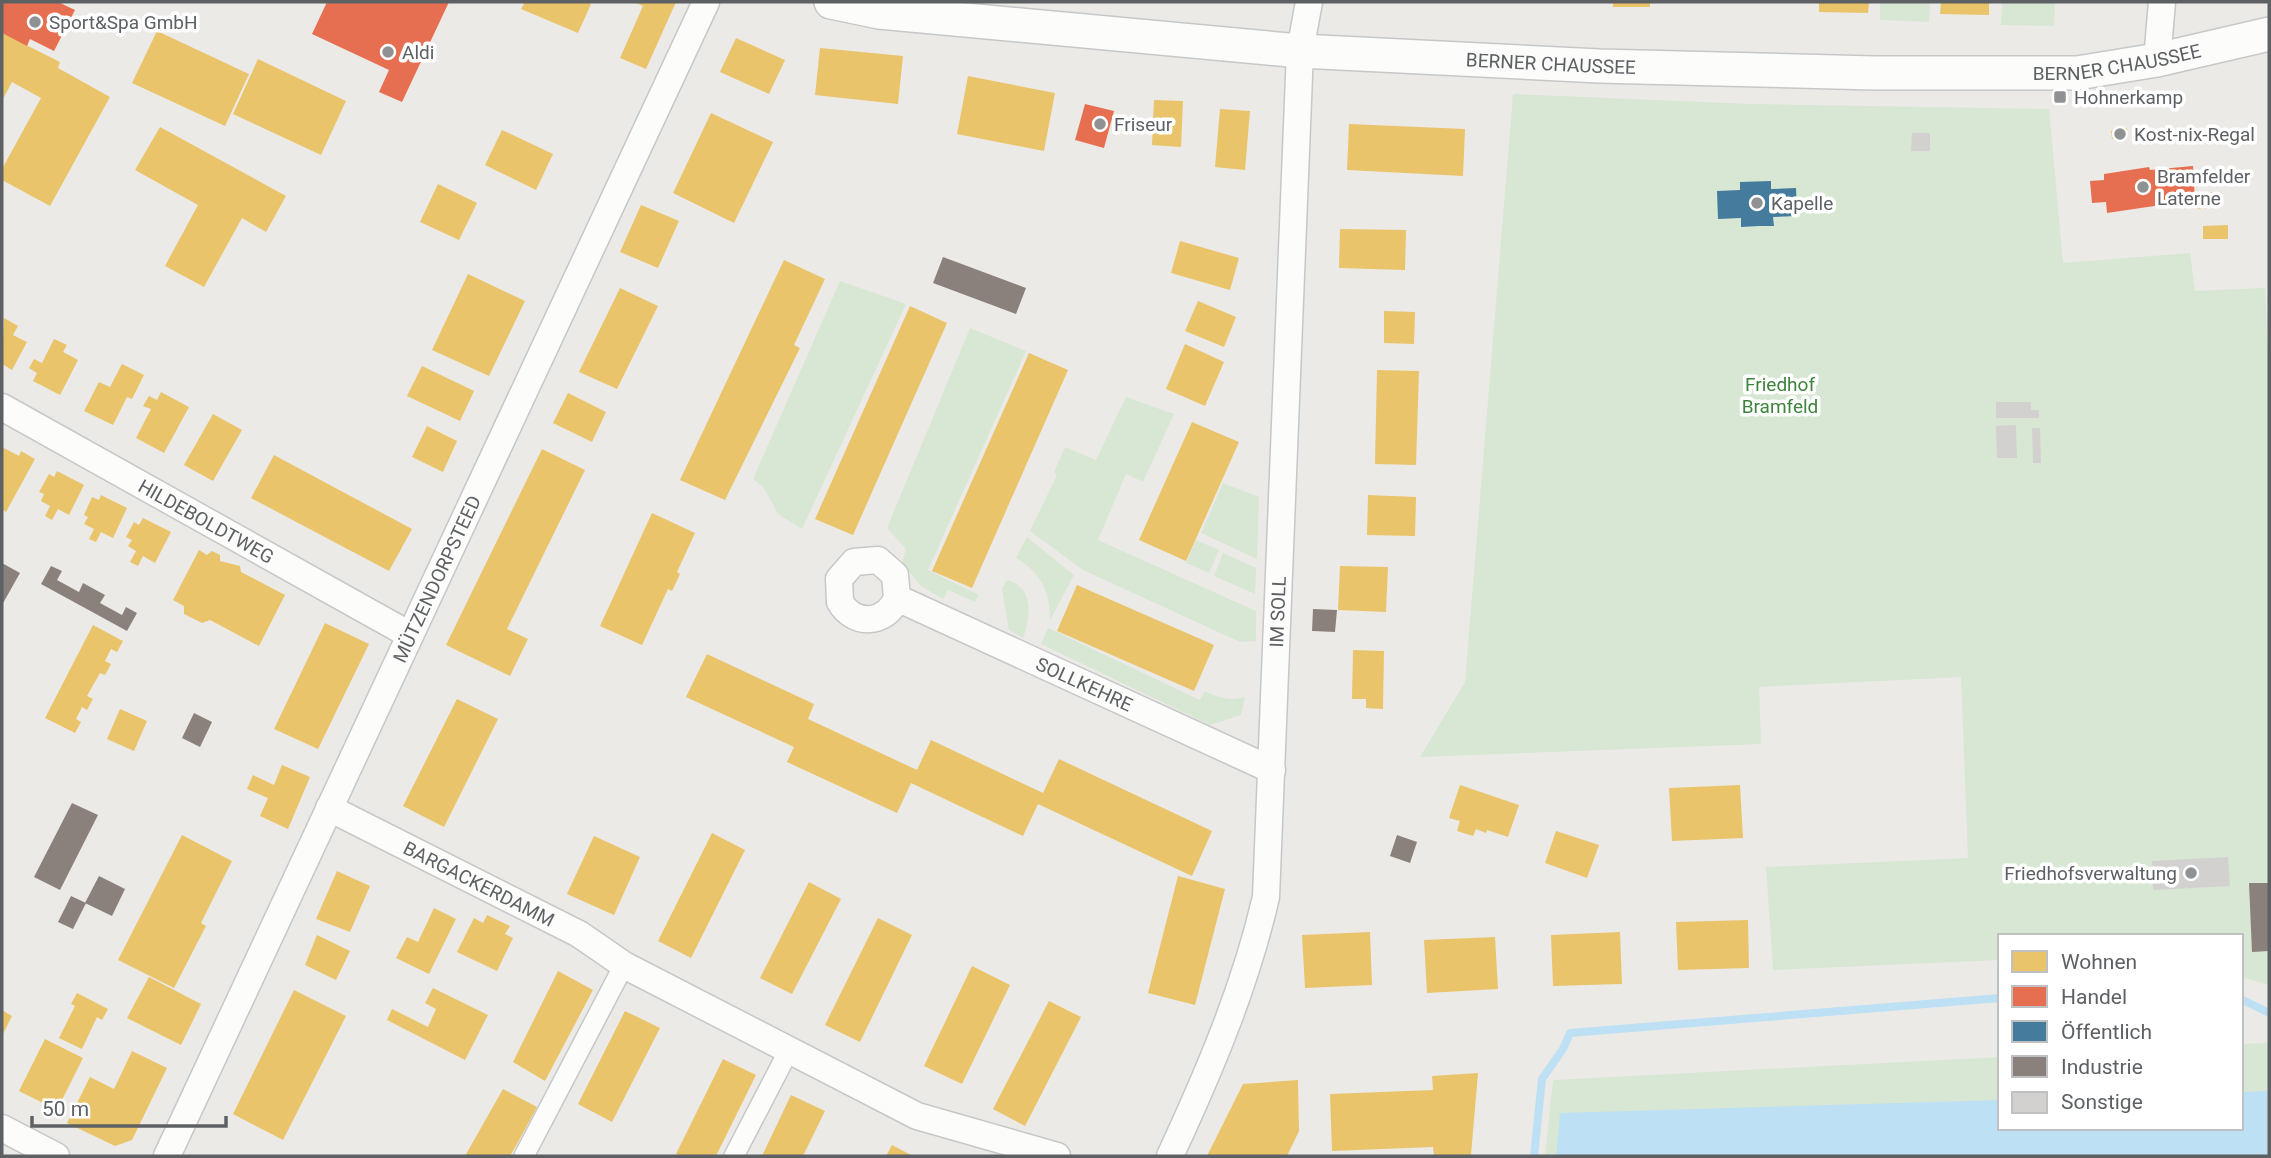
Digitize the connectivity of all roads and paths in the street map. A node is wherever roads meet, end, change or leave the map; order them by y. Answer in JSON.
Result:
{"nodes":[{"id":1,"x":706,"y":2,"type":"edge"},
{"id":2,"x":831,"y":2,"type":"edge"},
{"id":3,"x":1309,"y":2,"type":"edge"},
{"id":4,"x":2162,"y":2,"type":"edge"},
{"id":5,"x":2269,"y":34,"type":"edge"},
{"id":6,"x":1300,"y":51,"type":"junction"},
{"id":7,"x":2157,"y":60,"type":"junction"},
{"id":8,"x":2,"y":407,"type":"edge"},
{"id":9,"x":897,"y":598,"type":"dead end"},
{"id":10,"x":410,"y":635,"type":"junction"},
{"id":11,"x":1272,"y":770,"type":"junction"},
{"id":12,"x":329,"y":808,"type":"junction"},
{"id":13,"x":624,"y":965,"type":"junction"},
{"id":14,"x":789,"y":1050,"type":"junction"},
{"id":15,"x":2,"y":1128,"type":"edge"},
{"id":16,"x":56,"y":1156,"type":"edge"},
{"id":17,"x":167,"y":1156,"type":"edge"},
{"id":18,"x":524,"y":1156,"type":"edge"},
{"id":19,"x":734,"y":1156,"type":"edge"},
{"id":20,"x":1057,"y":1156,"type":"edge"},
{"id":21,"x":1170,"y":1156,"type":"edge"}],
"edges":[{"from":1,"to":10,"type":"street","name":"MÜTZENDORPSTEED"},
{"from":2,"to":6,"type":"street","name":"BERNER CHAUSSEE"},
{"from":3,"to":6,"type":"street","name":"IM SOLL"},
{"from":4,"to":7,"type":"street"},
{"from":5,"to":7,"type":"street","name":"BERNER CHAUSSEE"},
{"from":6,"to":7,"type":"street","name":"BERNER CHAUSSEE"},
{"from":6,"to":11,"type":"street","name":"IM SOLL"},
{"from":8,"to":10,"type":"street","name":"HILDEBOLDTWEG"},
{"from":9,"to":11,"type":"street","name":"SOLLKEHRE"},
{"from":10,"to":12,"type":"street","name":"MÜTZENDORPSTEED"},
{"from":11,"to":21,"type":"street","name":"IM SOLL"},
{"from":12,"to":13,"type":"street","name":"BARGACKERDAMM"},
{"from":12,"to":17,"type":"street","name":"MÜTZENDORPSTEED"},
{"from":13,"to":14,"type":"street","name":"BARGACKERDAMM"},
{"from":13,"to":18,"type":"street"},
{"from":14,"to":19,"type":"street"},
{"from":14,"to":20,"type":"street","name":"BARGACKERDAMM"},
{"from":15,"to":16,"type":"street"}]}
